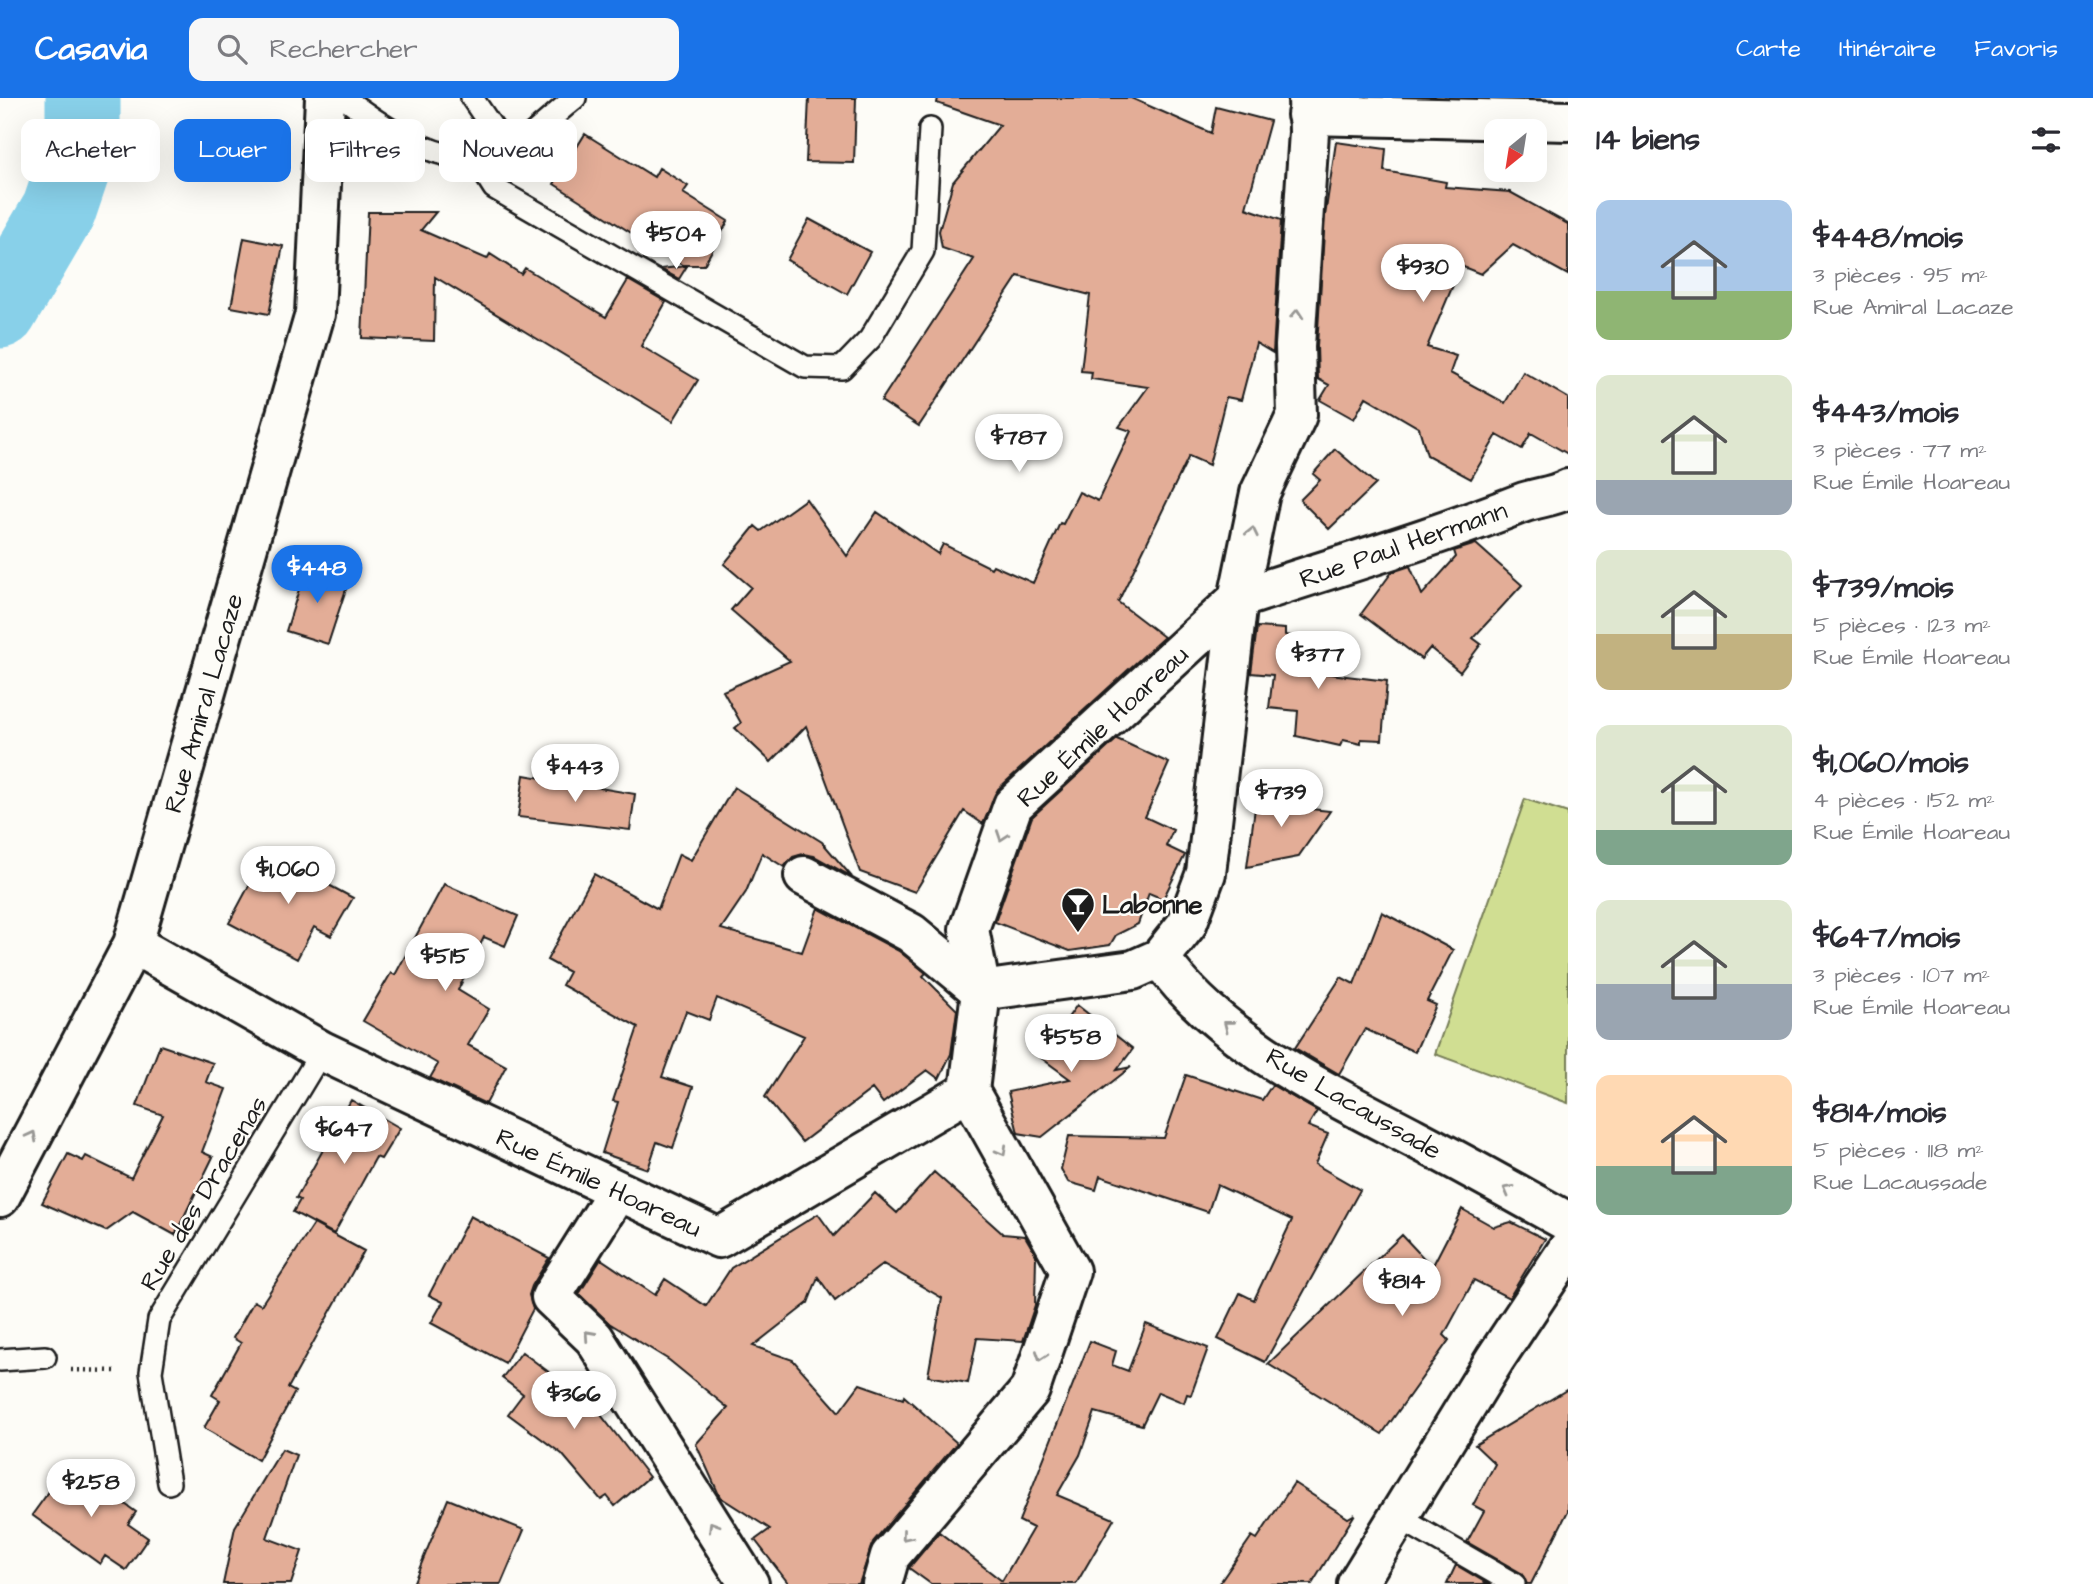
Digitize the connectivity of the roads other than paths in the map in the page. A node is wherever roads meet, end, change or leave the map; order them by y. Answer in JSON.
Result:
{"nodes":[{"id":1,"x":325,"y":98,"type":"edge"},
{"id":2,"x":344,"y":98,"type":"edge"},
{"id":3,"x":472,"y":98,"type":"edge"},
{"id":4,"x":575,"y":98,"type":"edge"},
{"id":5,"x":1307,"y":106,"type":"edge"},
{"id":6,"x":486,"y":119,"type":"edge"},
{"id":7,"x":548,"y":119,"type":"edge"},
{"id":8,"x":1568,"y":121,"type":"edge"},
{"id":9,"x":930,"y":129,"type":"dead end"},
{"id":10,"x":439,"y":154,"type":"edge"},
{"id":11,"x":490,"y":182,"type":"edge"},
{"id":12,"x":1568,"y":489,"type":"edge"},
{"id":13,"x":1238,"y":599,"type":"junction"},
{"id":14,"x":804,"y":876,"type":"dead end"},
{"id":15,"x":133,"y":944,"type":"junction"},
{"id":16,"x":1160,"y":958,"type":"junction"},
{"id":17,"x":981,"y":991,"type":"junction"},
{"id":18,"x":322,"y":1051,"type":"junction"},
{"id":19,"x":969,"y":1091,"type":"junction"},
{"id":20,"x":617,"y":1192,"type":"junction"},
{"id":21,"x":0,"y":1197,"type":"edge"},
{"id":22,"x":1568,"y":1222,"type":"edge"},
{"id":23,"x":1568,"y":1249,"type":"edge"},
{"id":24,"x":0,"y":1360,"type":"edge"},
{"id":25,"x":52,"y":1361,"type":"road end"},
{"id":26,"x":169,"y":1483,"type":"dead end"},
{"id":27,"x":1398,"y":1517,"type":"junction"},
{"id":28,"x":749,"y":1584,"type":"edge"},
{"id":29,"x":882,"y":1584,"type":"edge"},
{"id":30,"x":1357,"y":1584,"type":"edge"},
{"id":31,"x":1514,"y":1584,"type":"edge"}],
"edges":[{"from":1,"to":15,"type":"street","name":"Rue Amiral Lacaze"},
{"from":2,"to":10,"type":"lane"},
{"from":3,"to":6,"type":"lane"},
{"from":4,"to":7,"type":"lane"},
{"from":5,"to":8,"type":"street","name":"Rue Émile Hoareau"},
{"from":13,"to":5,"type":"street","name":"Rue Émile Hoareau","one_way":true},
{"from":9,"to":11,"type":"lane"},
{"from":12,"to":13,"type":"street","name":"Rue Paul Hermann"},
{"from":13,"to":16,"type":"street","name":"Rue Émile Hoareau"},
{"from":13,"to":17,"type":"street","name":"Rue Émile Hoareau","one_way":true},
{"from":14,"to":17,"type":"street"},
{"from":15,"to":18,"type":"street","name":"Rue Émile Hoareau"},
{"from":21,"to":15,"type":"street","name":"Rue Amiral Lacaze","one_way":true},
{"from":16,"to":17,"type":"street"},
{"from":22,"to":16,"type":"street","name":"Rue Lacaussade","one_way":true},
{"from":17,"to":19,"type":"street","name":"Rue Émile Hoareau"},
{"from":18,"to":20,"type":"street","name":"Rue Émile Hoareau"},
{"from":18,"to":26,"type":"lane","name":"Rue des Dracenas"},
{"from":19,"to":20,"type":"street","name":"Rue Émile Hoareau"},
{"from":19,"to":29,"type":"street","one_way":true},
{"from":28,"to":20,"type":"street","one_way":true},
{"from":23,"to":27,"type":"street"},
{"from":24,"to":25,"type":"lane"},
{"from":27,"to":30,"type":"street"},
{"from":27,"to":31,"type":"lane"}]}
